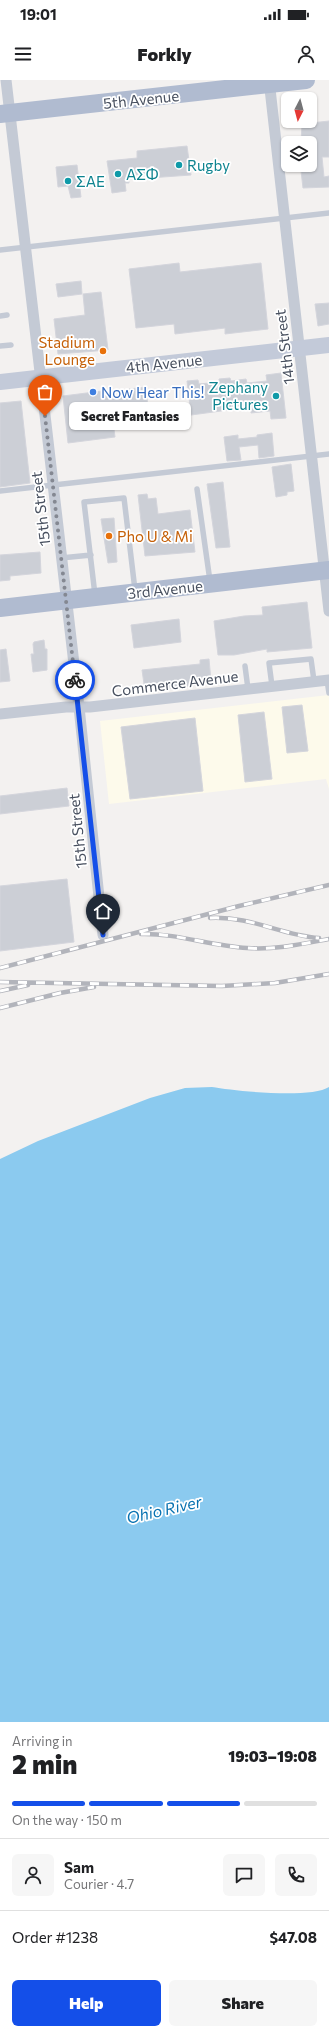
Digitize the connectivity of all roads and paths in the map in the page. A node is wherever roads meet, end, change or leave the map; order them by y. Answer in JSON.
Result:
{"nodes":[{"id":1,"x":6,"y":80,"type":"edge"},
{"id":2,"x":306,"y":80,"type":"edge"},
{"id":3,"x":269,"y":82,"type":"edge"},
{"id":4,"x":5,"y":114,"type":"edge"},
{"id":5,"x":329,"y":213,"type":"edge"},
{"id":6,"x":285,"y":218,"type":"junction"},
{"id":7,"x":26,"y":248,"type":"junction"},
{"id":8,"x":0,"y":250,"type":"edge"},
{"id":9,"x":7,"y":315,"type":"dead end"},
{"id":10,"x":0,"y":316,"type":"edge"},
{"id":11,"x":10,"y":345,"type":"dead end"},
{"id":12,"x":329,"y":345,"type":"edge"},
{"id":13,"x":0,"y":346,"type":"edge"},
{"id":14,"x":299,"y":348,"type":"junction"},
{"id":15,"x":40,"y":377,"type":"junction"},
{"id":16,"x":0,"y":382,"type":"edge"},
{"id":17,"x":329,"y":454,"type":"edge"},
{"id":18,"x":312,"y":456,"type":"junction"},
{"id":19,"x":53,"y":486,"type":"junction"},
{"id":20,"x":197,"y":489,"type":"dead end"},
{"id":21,"x":0,"y":491,"type":"edge"},
{"id":22,"x":91,"y":555,"type":"junction"},
{"id":23,"x":61,"y":558,"type":"junction"},
{"id":24,"x":327,"y":570,"type":"edge"},
{"id":25,"x":210,"y":584,"type":"junction"},
{"id":26,"x":135,"y":592,"type":"junction"},
{"id":27,"x":95,"y":597,"type":"junction"},
{"id":28,"x":66,"y":600,"type":"junction"},
{"id":29,"x":0,"y":608,"type":"edge"},
{"id":30,"x":329,"y":611,"type":"edge"},
{"id":31,"x":245,"y":666,"type":"dead end"},
{"id":32,"x":328,"y":680,"type":"edge"},
{"id":33,"x":314,"y":681,"type":"junction"},
{"id":34,"x":272,"y":686,"type":"junction"},
{"id":35,"x":248,"y":689,"type":"junction"},
{"id":36,"x":329,"y":693,"type":"edge"},
{"id":37,"x":78,"y":707,"type":"junction"},
{"id":38,"x":0,"y":714,"type":"edge"},
{"id":39,"x":103,"y":935,"type":"dead end"}],
"edges":[{"from":1,"to":4,"type":"street","name":"15th Street"},
{"from":2,"to":3,"type":"main road","name":"5th Avenue"},
{"from":3,"to":4,"type":"main road","name":"5th Avenue"},
{"from":3,"to":6,"type":"street","name":"14th Street"},
{"from":4,"to":7,"type":"street","name":"15th Street"},
{"from":5,"to":6,"type":"lane"},
{"from":6,"to":7,"type":"lane"},
{"from":6,"to":14,"type":"street","name":"14th Street"},
{"from":7,"to":8,"type":"lane"},
{"from":7,"to":15,"type":"street","name":"15th Street"},
{"from":9,"to":10,"type":"lane"},
{"from":11,"to":13,"type":"lane"},
{"from":12,"to":14,"type":"street","name":"4th Avenue"},
{"from":14,"to":15,"type":"street","name":"4th Avenue"},
{"from":14,"to":18,"type":"street","name":"14th Street"},
{"from":15,"to":16,"type":"street","name":"4th Avenue"},
{"from":15,"to":19,"type":"street","name":"15th Street"},
{"from":17,"to":18,"type":"lane"},
{"from":18,"to":19,"type":"lane"},
{"from":18,"to":24,"type":"street","name":"14th Street"},
{"from":19,"to":21,"type":"lane"},
{"from":19,"to":23,"type":"street","name":"15th Street"},
{"from":20,"to":25,"type":"lane"},
{"from":22,"to":23,"type":"lane"},
{"from":22,"to":26,"type":"lane"},
{"from":22,"to":27,"type":"lane"},
{"from":23,"to":28,"type":"street","name":"15th Street"},
{"from":24,"to":25,"type":"main road","name":"3rd Avenue"},
{"from":24,"to":30,"type":"street","name":"14th Street"},
{"from":25,"to":26,"type":"main road","name":"3rd Avenue"},
{"from":26,"to":27,"type":"main road","name":"3rd Avenue"},
{"from":27,"to":28,"type":"main road","name":"3rd Avenue"},
{"from":28,"to":29,"type":"main road","name":"3rd Avenue"},
{"from":28,"to":37,"type":"street","name":"15th Street"},
{"from":31,"to":35,"type":"lane"},
{"from":32,"to":33,"type":"street","name":"Commerce Avenue"},
{"from":32,"to":36,"type":"lane"},
{"from":33,"to":34,"type":"street","name":"Commerce Avenue"},
{"from":33,"to":34,"type":"lane"},
{"from":34,"to":35,"type":"street","name":"Commerce Avenue"},
{"from":35,"to":37,"type":"street","name":"Commerce Avenue"},
{"from":37,"to":38,"type":"street","name":"Commerce Avenue"},
{"from":37,"to":39,"type":"street","name":"15th Street"}]}
